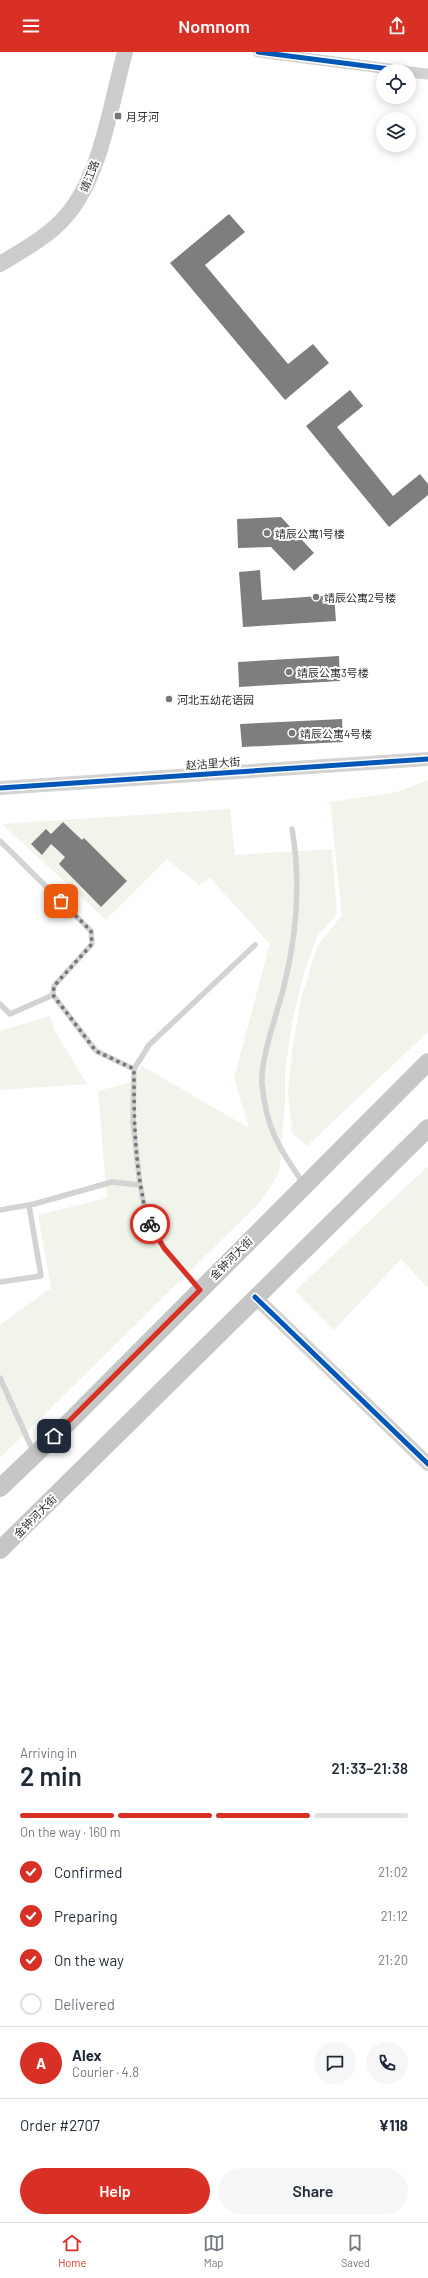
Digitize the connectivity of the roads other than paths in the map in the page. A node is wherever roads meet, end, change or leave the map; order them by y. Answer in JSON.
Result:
{"nodes":[{"id":1,"x":114,"y":52,"type":"edge"},
{"id":2,"x":125,"y":52,"type":"edge"},
{"id":3,"x":258,"y":52,"type":"edge"},
{"id":4,"x":376,"y":67,"type":"edge"},
{"id":5,"x":416,"y":73,"type":"edge"},
{"id":6,"x":428,"y":74,"type":"edge"},
{"id":7,"x":0,"y":253,"type":"edge"},
{"id":8,"x":0,"y":264,"type":"edge"},
{"id":9,"x":428,"y":760,"type":"edge"},
{"id":10,"x":0,"y":788,"type":"edge"},
{"id":11,"x":292,"y":829,"type":"dead end"},
{"id":12,"x":0,"y":841,"type":"edge"},
{"id":13,"x":255,"y":945,"type":"dead end"},
{"id":14,"x":53,"y":995,"type":"junction"},
{"id":15,"x":0,"y":1004,"type":"edge"},
{"id":16,"x":428,"y":1062,"type":"edge"},
{"id":17,"x":134,"y":1069,"type":"junction"},
{"id":18,"x":428,"y":1128,"type":"edge"},
{"id":19,"x":140,"y":1185,"type":"junction"},
{"id":20,"x":304,"y":1185,"type":"junction"},
{"id":21,"x":29,"y":1205,"type":"junction"},
{"id":22,"x":0,"y":1210,"type":"edge"},
{"id":23,"x":0,"y":1282,"type":"edge"},
{"id":24,"x":200,"y":1290,"type":"junction"},
{"id":25,"x":255,"y":1297,"type":"junction"},
{"id":26,"x":0,"y":1378,"type":"edge"},
{"id":27,"x":35,"y":1455,"type":"junction"},
{"id":28,"x":428,"y":1464,"type":"edge"},
{"id":29,"x":0,"y":1488,"type":"edge"},
{"id":30,"x":0,"y":1550,"type":"edge"}],
"edges":[{"from":1,"to":7,"type":"main road","name":"靖江路"},
{"from":2,"to":8,"type":"main road","name":"靖江路"},
{"from":3,"to":4,"type":"street"},
{"from":5,"to":6,"type":"street"},
{"from":9,"to":10,"type":"street","name":"赵沽里大街"},
{"from":11,"to":20,"type":"lane"},
{"from":12,"to":14,"type":"lane"},
{"from":13,"to":17,"type":"lane"},
{"from":14,"to":15,"type":"lane"},
{"from":14,"to":17,"type":"lane"},
{"from":16,"to":20,"type":"main road","name":"金钟河大街"},
{"from":17,"to":19,"type":"lane"},
{"from":18,"to":25,"type":"main road","name":"金钟河大街"},
{"from":19,"to":21,"type":"lane"},
{"from":19,"to":24,"type":"lane"},
{"from":20,"to":24,"type":"main road","name":"金钟河大街"},
{"from":21,"to":22,"type":"lane"},
{"from":21,"to":23,"type":"lane"},
{"from":24,"to":27,"type":"main road","name":"金钟河大街"},
{"from":25,"to":28,"type":"street"},
{"from":25,"to":30,"type":"main road","name":"金钟河大街"},
{"from":26,"to":27,"type":"lane"},
{"from":27,"to":29,"type":"main road","name":"金钟河大街"}]}
